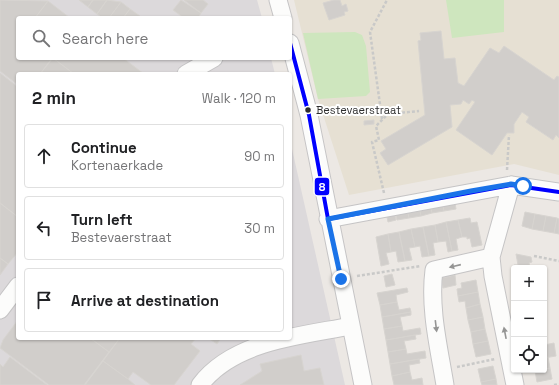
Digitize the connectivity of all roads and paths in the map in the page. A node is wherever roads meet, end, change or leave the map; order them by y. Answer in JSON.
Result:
{"nodes":[{"id":1,"x":278,"y":0,"type":"edge"},
{"id":2,"x":387,"y":0,"type":"edge"},
{"id":3,"x":282,"y":16,"type":"edge"},
{"id":4,"x":292,"y":50,"type":"edge"},
{"id":5,"x":210,"y":60,"type":"edge"},
{"id":6,"x":190,"y":72,"type":"edge"},
{"id":7,"x":419,"y":110,"type":"dead end"},
{"id":8,"x":382,"y":120,"type":"junction"},
{"id":9,"x":509,"y":135,"type":"dead end"},
{"id":10,"x":511,"y":184,"type":"junction"},
{"id":11,"x":559,"y":192,"type":"edge"},
{"id":12,"x":388,"y":207,"type":"junction"},
{"id":13,"x":328,"y":219,"type":"junction"},
{"id":14,"x":534,"y":256,"type":"dead end"},
{"id":15,"x":491,"y":257,"type":"junction"},
{"id":16,"x":559,"y":261,"type":"edge"},
{"id":17,"x":434,"y":270,"type":"junction"},
{"id":18,"x":341,"y":279,"type":"junction"},
{"id":19,"x":16,"y":289,"type":"edge"},
{"id":20,"x":0,"y":310,"type":"edge"},
{"id":21,"x":351,"y":326,"type":"junction"},
{"id":22,"x":292,"y":338,"type":"edge"},
{"id":23,"x":285,"y":340,"type":"edge"},
{"id":24,"x":509,"y":356,"type":"junction"},
{"id":25,"x":444,"y":378,"type":"edge"},
{"id":26,"x":559,"y":384,"type":"edge"},
{"id":27,"x":200,"y":385,"type":"edge"},
{"id":28,"x":363,"y":385,"type":"edge"},
{"id":29,"x":515,"y":385,"type":"edge"},
{"id":30,"x":554,"y":385,"type":"edge"}],
"edges":[{"from":1,"to":3,"type":"street"},
{"from":2,"to":8,"type":"path"},
{"from":4,"to":13,"type":"street"},
{"from":5,"to":6,"type":"street"},
{"from":7,"to":8,"type":"path"},
{"from":8,"to":12,"type":"path"},
{"from":9,"to":10,"type":"path"},
{"from":10,"to":11,"type":"street"},
{"from":10,"to":12,"type":"street"},
{"from":10,"to":15,"type":"street"},
{"from":12,"to":13,"type":"street"},
{"from":13,"to":18,"type":"street"},
{"from":14,"to":16,"type":"path"},
{"from":15,"to":17,"type":"street","one_way":true},
{"from":24,"to":15,"type":"street","one_way":true},
{"from":17,"to":18,"type":"path"},
{"from":17,"to":25,"type":"street","one_way":true},
{"from":18,"to":21,"type":"street"},
{"from":19,"to":20,"type":"street"},
{"from":21,"to":22,"type":"street"},
{"from":21,"to":28,"type":"street"},
{"from":23,"to":27,"type":"street"},
{"from":24,"to":25,"type":"path"},
{"from":24,"to":29,"type":"street"},
{"from":26,"to":30,"type":"path"}]}
